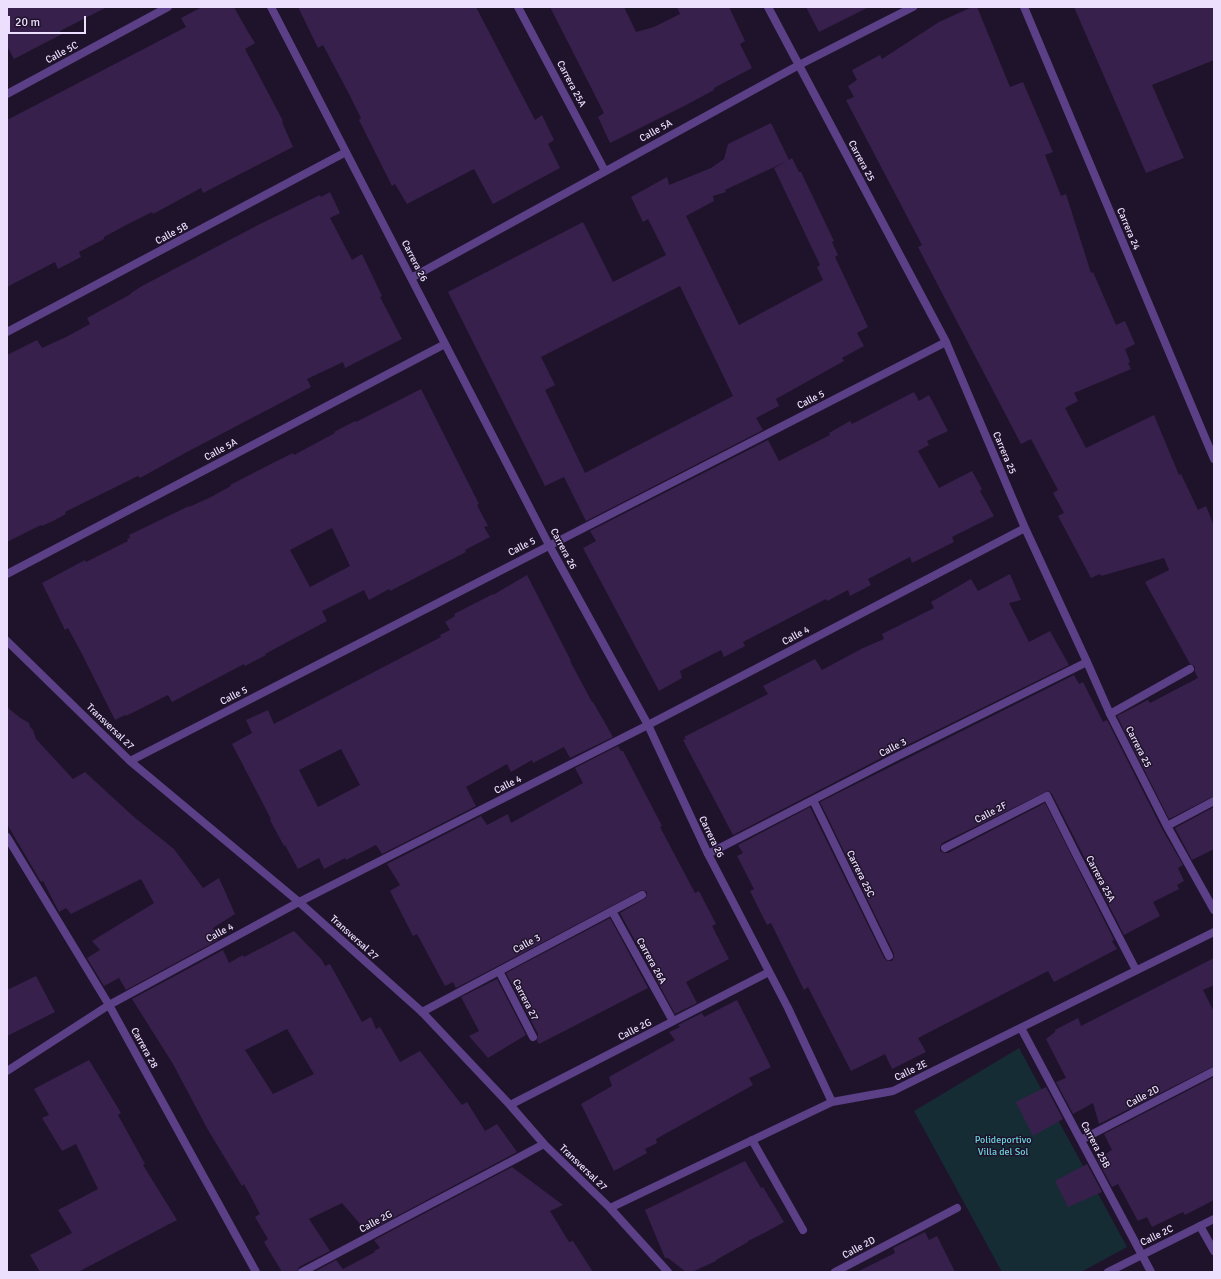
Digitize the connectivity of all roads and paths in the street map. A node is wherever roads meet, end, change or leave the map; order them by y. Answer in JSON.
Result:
{"nodes":[{"id":1,"x":168,"y":7,"type":"edge"},
{"id":2,"x":271,"y":7,"type":"edge"},
{"id":3,"x":518,"y":7,"type":"edge"},
{"id":4,"x":768,"y":7,"type":"edge"},
{"id":5,"x":913,"y":7,"type":"edge"},
{"id":6,"x":1024,"y":7,"type":"edge"},
{"id":7,"x":799,"y":65,"type":"junction"},
{"id":8,"x":7,"y":94,"type":"edge"},
{"id":9,"x":346,"y":152,"type":"junction"},
{"id":10,"x":605,"y":171,"type":"junction"},
{"id":11,"x":411,"y":278,"type":"junction"},
{"id":12,"x":7,"y":332,"type":"edge"},
{"id":13,"x":946,"y":342,"type":"junction"},
{"id":14,"x":445,"y":344,"type":"junction"},
{"id":15,"x":1214,"y":459,"type":"edge"},
{"id":16,"x":1025,"y":528,"type":"junction"},
{"id":17,"x":549,"y":545,"type":"junction"},
{"id":18,"x":7,"y":574,"type":"edge"},
{"id":19,"x":7,"y":641,"type":"edge"},
{"id":20,"x":1087,"y":662,"type":"junction"},
{"id":21,"x":1190,"y":669,"type":"dead end"},
{"id":22,"x":1110,"y":714,"type":"junction"},
{"id":23,"x":648,"y":725,"type":"junction"},
{"id":24,"x":130,"y":761,"type":"junction"},
{"id":25,"x":1047,"y":796,"type":"joint"},
{"id":26,"x":813,"y":800,"type":"junction"},
{"id":27,"x":1214,"y":801,"type":"edge"},
{"id":28,"x":1168,"y":826,"type":"junction"},
{"id":29,"x":7,"y":837,"type":"edge"},
{"id":30,"x":945,"y":848,"type":"dead end"},
{"id":31,"x":708,"y":854,"type":"junction"},
{"id":32,"x":642,"y":895,"type":"dead end"},
{"id":33,"x":299,"y":902,"type":"junction"},
{"id":34,"x":612,"y":910,"type":"junction"},
{"id":35,"x":1214,"y":910,"type":"edge"},
{"id":36,"x":1214,"y":932,"type":"edge"},
{"id":37,"x":889,"y":956,"type":"dead end"},
{"id":38,"x":1136,"y":970,"type":"junction"},
{"id":39,"x":499,"y":971,"type":"junction"},
{"id":40,"x":769,"y":972,"type":"junction"},
{"id":41,"x":109,"y":1005,"type":"junction"},
{"id":42,"x":422,"y":1012,"type":"junction"},
{"id":43,"x":673,"y":1021,"type":"junction"},
{"id":44,"x":1021,"y":1028,"type":"junction"},
{"id":45,"x":533,"y":1038,"type":"dead end"},
{"id":46,"x":7,"y":1070,"type":"edge"},
{"id":47,"x":1214,"y":1071,"type":"edge"},
{"id":48,"x":832,"y":1102,"type":"junction"},
{"id":49,"x":510,"y":1105,"type":"junction"},
{"id":50,"x":752,"y":1140,"type":"junction"},
{"id":51,"x":1081,"y":1140,"type":"junction"},
{"id":52,"x":544,"y":1144,"type":"junction"},
{"id":53,"x":610,"y":1208,"type":"junction"},
{"id":54,"x":957,"y":1208,"type":"dead end"},
{"id":55,"x":1214,"y":1219,"type":"edge"},
{"id":56,"x":1200,"y":1226,"type":"junction"},
{"id":57,"x":803,"y":1230,"type":"dead end"},
{"id":58,"x":1214,"y":1251,"type":"edge"},
{"id":59,"x":1142,"y":1254,"type":"junction"},
{"id":60,"x":256,"y":1272,"type":"edge"},
{"id":61,"x":302,"y":1272,"type":"edge"},
{"id":62,"x":668,"y":1272,"type":"edge"},
{"id":63,"x":835,"y":1272,"type":"edge"},
{"id":64,"x":1108,"y":1272,"type":"edge"},
{"id":65,"x":1151,"y":1272,"type":"edge"}],
"edges":[{"from":1,"to":8,"type":"street","name":"Calle 5C"},
{"from":2,"to":9,"type":"street","name":"Carrera 26"},
{"from":3,"to":10,"type":"street","name":"Carrera 25A"},
{"from":4,"to":7,"type":"street","name":"Carrera 25"},
{"from":5,"to":7,"type":"street","name":"Calle 5A"},
{"from":6,"to":15,"type":"street","name":"Carrera 24"},
{"from":7,"to":10,"type":"street","name":"Calle 5A"},
{"from":7,"to":13,"type":"street","name":"Carrera 25"},
{"from":9,"to":11,"type":"street","name":"Carrera 26"},
{"from":9,"to":12,"type":"street","name":"Calle 5B"},
{"from":10,"to":11,"type":"street","name":"Calle 5A"},
{"from":11,"to":14,"type":"street","name":"Carrera 26"},
{"from":13,"to":16,"type":"street","name":"Carrera 25"},
{"from":13,"to":17,"type":"street","name":"Calle 5"},
{"from":14,"to":17,"type":"street","name":"Carrera 26"},
{"from":14,"to":18,"type":"street","name":"Calle 5A"},
{"from":16,"to":20,"type":"street","name":"Carrera 25"},
{"from":16,"to":23,"type":"street","name":"Calle 4"},
{"from":17,"to":23,"type":"street","name":"Carrera 26"},
{"from":17,"to":24,"type":"street","name":"Calle 5"},
{"from":19,"to":24,"type":"street","name":"Transversal 27"},
{"from":20,"to":22,"type":"street","name":"Carrera 25"},
{"from":20,"to":26,"type":"street","name":"Calle 3"},
{"from":21,"to":22,"type":"street"},
{"from":22,"to":28,"type":"street","name":"Carrera 25"},
{"from":23,"to":31,"type":"street","name":"Carrera 26"},
{"from":23,"to":33,"type":"street","name":"Calle 4"},
{"from":24,"to":33,"type":"street","name":"Transversal 27"},
{"from":25,"to":30,"type":"street","name":"Calle 2F"},
{"from":25,"to":38,"type":"street","name":"Carrera 25A"},
{"from":26,"to":31,"type":"street","name":"Calle 3"},
{"from":26,"to":37,"type":"street","name":"Carrera 25C"},
{"from":27,"to":28,"type":"street"},
{"from":28,"to":35,"type":"street","name":"Carrera 25"},
{"from":29,"to":41,"type":"street","name":"Carrera 28"},
{"from":31,"to":40,"type":"street","name":"Carrera 26"},
{"from":32,"to":34,"type":"street","name":"Calle 3"},
{"from":33,"to":41,"type":"street","name":"Calle 4"},
{"from":33,"to":42,"type":"street","name":"Transversal 27"},
{"from":34,"to":39,"type":"street","name":"Calle 3"},
{"from":34,"to":43,"type":"street","name":"Carrera 26A"},
{"from":36,"to":38,"type":"street","name":"Calle 2E"},
{"from":38,"to":44,"type":"street","name":"Calle 2E"},
{"from":39,"to":42,"type":"street","name":"Calle 3"},
{"from":39,"to":45,"type":"street","name":"Carrera 27"},
{"from":40,"to":43,"type":"street","name":"Calle 2G"},
{"from":40,"to":48,"type":"street","name":"Carrera 26"},
{"from":41,"to":46,"type":"street","name":"Calle 4"},
{"from":41,"to":60,"type":"street","name":"Carrera 28"},
{"from":42,"to":49,"type":"street","name":"Transversal 27"},
{"from":43,"to":49,"type":"street","name":"Calle 2G"},
{"from":44,"to":48,"type":"street","name":"Calle 2E"},
{"from":44,"to":51,"type":"street","name":"Carrera 25B"},
{"from":47,"to":51,"type":"street","name":"Calle 2D"},
{"from":48,"to":50,"type":"street","name":"Calle 2E"},
{"from":49,"to":52,"type":"street","name":"Transversal 27"},
{"from":50,"to":53,"type":"street","name":"Calle 2E"},
{"from":50,"to":57,"type":"street"},
{"from":51,"to":59,"type":"street","name":"Carrera 25B"},
{"from":52,"to":53,"type":"street","name":"Transversal 27"},
{"from":52,"to":61,"type":"street","name":"Calle 2G"},
{"from":53,"to":62,"type":"street","name":"Transversal 27"},
{"from":54,"to":63,"type":"street","name":"Calle 2D"},
{"from":55,"to":56,"type":"street","name":"Calle 2C"},
{"from":56,"to":58,"type":"street"},
{"from":56,"to":59,"type":"street","name":"Calle 2C"},
{"from":59,"to":64,"type":"street","name":"Calle 2C"},
{"from":59,"to":65,"type":"street","name":"Carrera 25B"}]}
